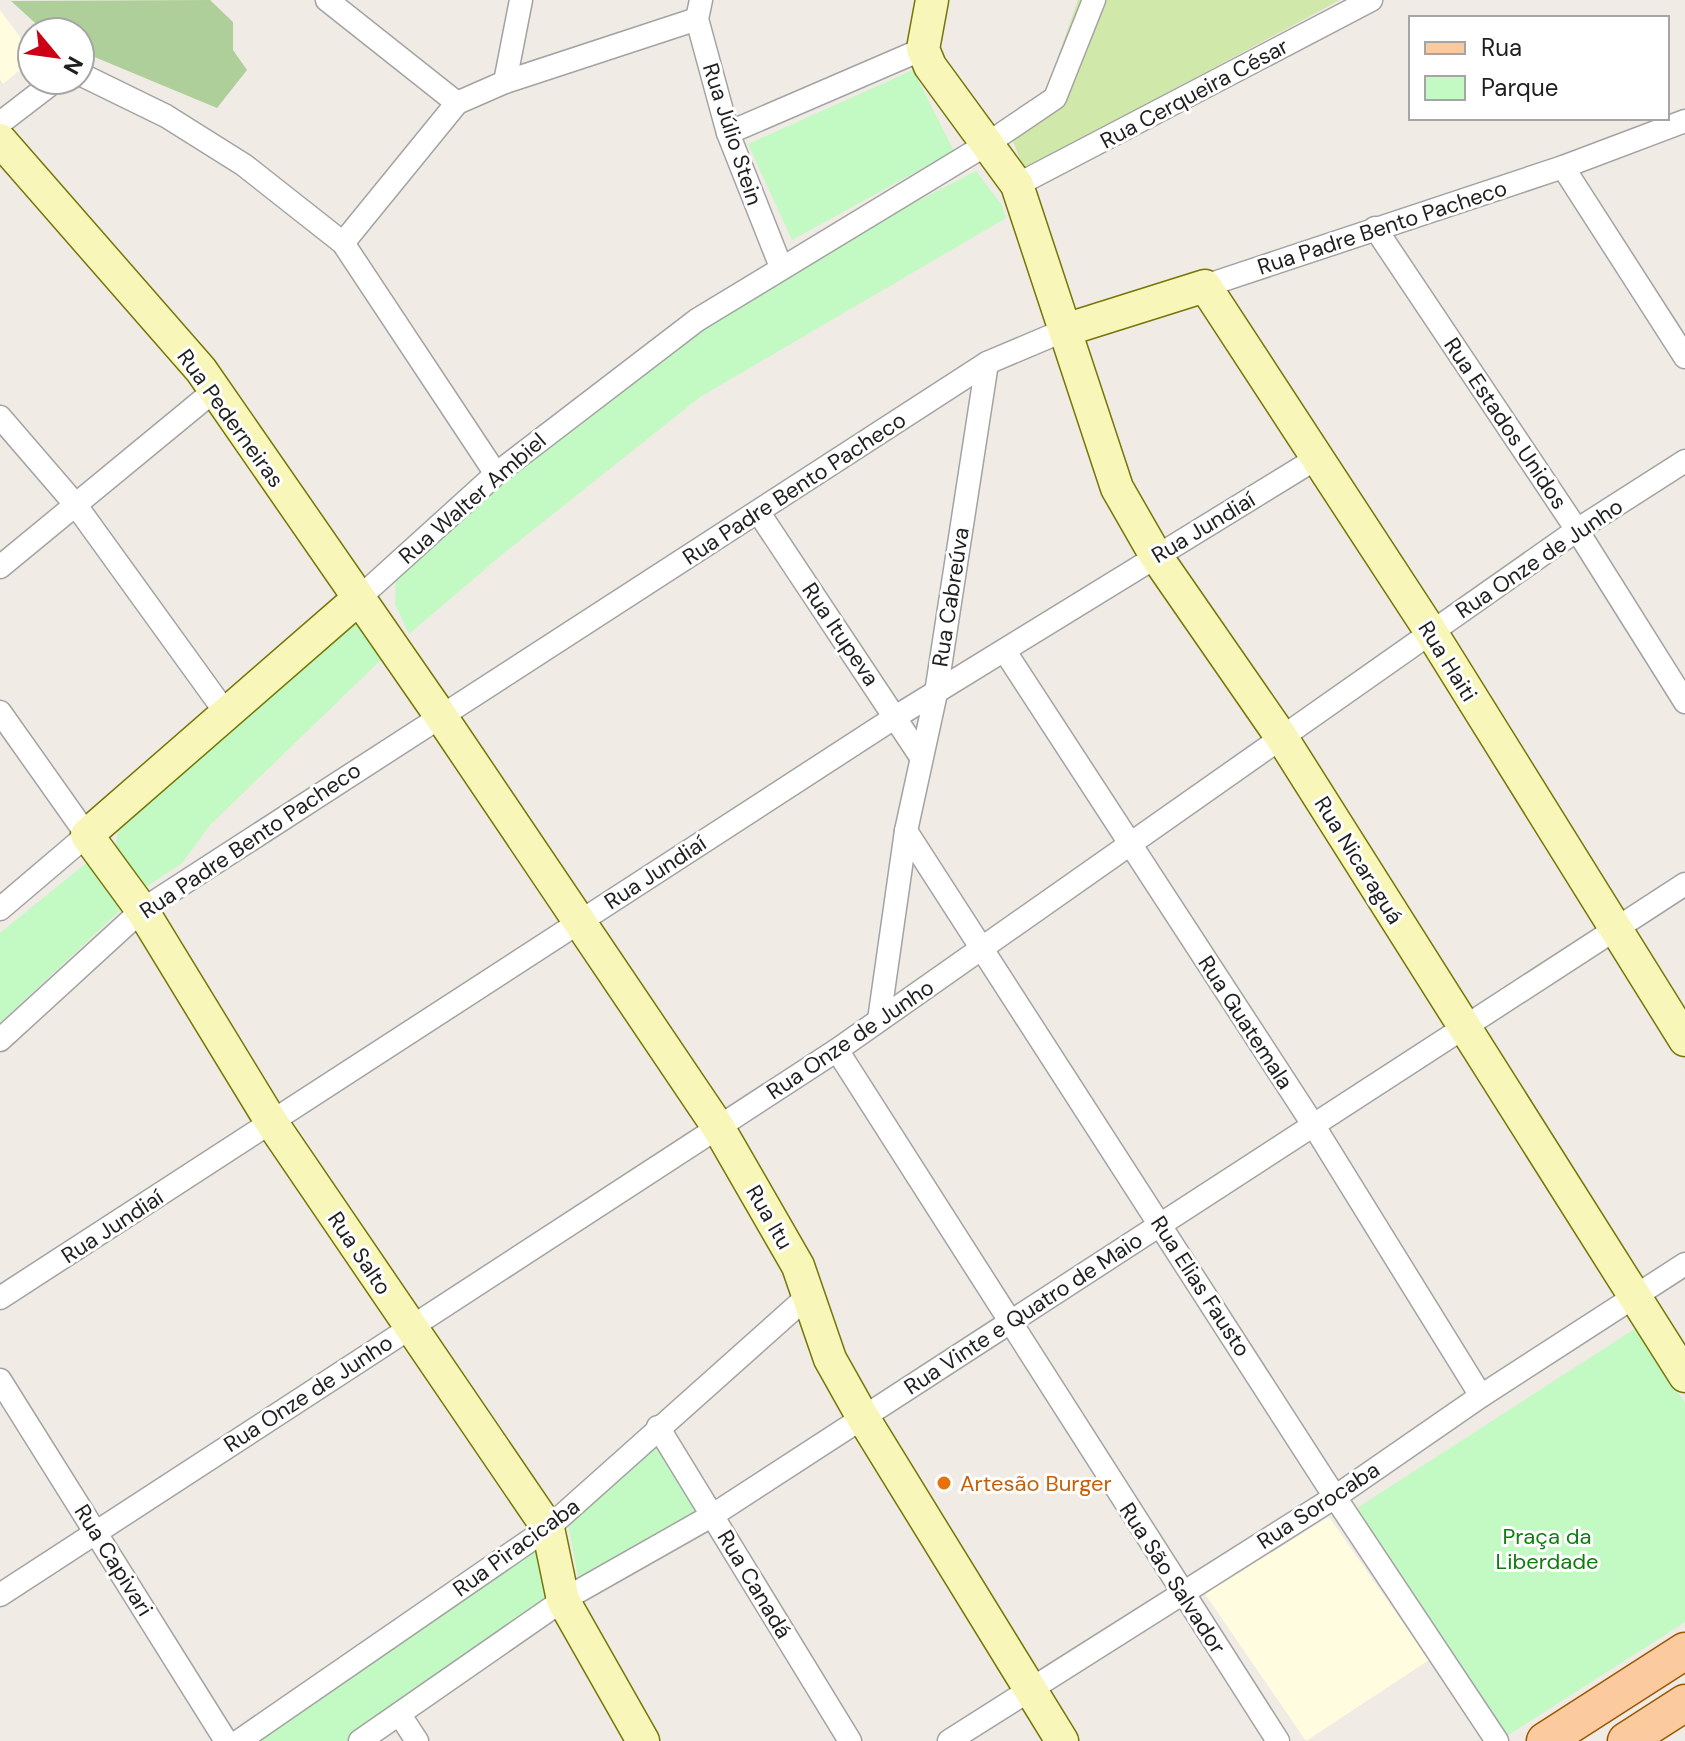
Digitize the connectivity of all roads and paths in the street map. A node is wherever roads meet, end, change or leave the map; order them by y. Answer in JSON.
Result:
{"nodes":[{"id":1,"x":521,"y":0,"type":"edge"},
{"id":2,"x":932,"y":0,"type":"edge"},
{"id":3,"x":1094,"y":0,"type":"edge"},
{"id":4,"x":1371,"y":0,"type":"edge"},
{"id":5,"x":329,"y":1,"type":"edge"},
{"id":6,"x":699,"y":9,"type":"edge"},
{"id":7,"x":923,"y":49,"type":"junction"},
{"id":8,"x":96,"y":80,"type":"edge"},
{"id":9,"x":505,"y":82,"type":"junction"},
{"id":10,"x":35,"y":96,"type":"edge"},
{"id":11,"x":457,"y":103,"type":"junction"},
{"id":12,"x":1685,"y":121,"type":"edge"},
{"id":13,"x":0,"y":123,"type":"edge"},
{"id":14,"x":728,"y":133,"type":"junction"},
{"id":15,"x":0,"y":140,"type":"edge"},
{"id":16,"x":987,"y":144,"type":"junction"},
{"id":17,"x":1563,"y":167,"type":"junction"},
{"id":18,"x":1017,"y":185,"type":"junction"},
{"id":19,"x":1375,"y":228,"type":"junction"},
{"id":20,"x":343,"y":243,"type":"junction"},
{"id":21,"x":781,"y":267,"type":"junction"},
{"id":22,"x":1205,"y":286,"type":"junction"},
{"id":23,"x":1065,"y":330,"type":"junction"},
{"id":24,"x":1685,"y":357,"type":"edge"},
{"id":25,"x":987,"y":363,"type":"junction"},
{"id":26,"x":215,"y":390,"type":"junction"},
{"id":27,"x":0,"y":417,"type":"edge"},
{"id":28,"x":1317,"y":458,"type":"junction"},
{"id":29,"x":1685,"y":461,"type":"edge"},
{"id":30,"x":496,"y":474,"type":"junction"},
{"id":31,"x":75,"y":504,"type":"junction"},
{"id":32,"x":759,"y":513,"type":"junction"},
{"id":33,"x":1577,"y":530,"type":"junction"},
{"id":34,"x":1156,"y":556,"type":"junction"},
{"id":35,"x":0,"y":567,"type":"edge"},
{"id":36,"x":358,"y":599,"type":"junction"},
{"id":37,"x":1431,"y":632,"type":"junction"},
{"id":38,"x":1006,"y":653,"type":"junction"},
{"id":39,"x":936,"y":693,"type":"junction"},
{"id":40,"x":1685,"y":702,"type":"edge"},
{"id":41,"x":0,"y":712,"type":"edge"},
{"id":42,"x":226,"y":713,"type":"junction"},
{"id":43,"x":440,"y":715,"type":"junction"},
{"id":44,"x":897,"y":716,"type":"junction"},
{"id":45,"x":1282,"y":738,"type":"junction"},
{"id":46,"x":921,"y":757,"type":"junction"},
{"id":47,"x":906,"y":831,"type":"junction"},
{"id":48,"x":87,"y":835,"type":"junction"},
{"id":49,"x":1130,"y":843,"type":"junction"},
{"id":50,"x":1685,"y":884,"type":"edge"},
{"id":51,"x":0,"y":909,"type":"edge"},
{"id":52,"x":142,"y":910,"type":"junction"},
{"id":53,"x":580,"y":920,"type":"junction"},
{"id":54,"x":1614,"y":930,"type":"junction"},
{"id":55,"x":984,"y":947,"type":"junction"},
{"id":56,"x":879,"y":1020,"type":"junction"},
{"id":57,"x":1467,"y":1028,"type":"junction"},
{"id":58,"x":0,"y":1040,"type":"edge"},
{"id":59,"x":1685,"y":1040,"type":"edge"},
{"id":60,"x":837,"y":1050,"type":"junction"},
{"id":61,"x":272,"y":1123,"type":"junction"},
{"id":62,"x":1314,"y":1126,"type":"junction"},
{"id":63,"x":718,"y":1127,"type":"junction"},
{"id":64,"x":1161,"y":1224,"type":"junction"},
{"id":65,"x":1685,"y":1264,"type":"edge"},
{"id":66,"x":808,"y":1296,"type":"junction"},
{"id":67,"x":0,"y":1298,"type":"edge"},
{"id":68,"x":1634,"y":1298,"type":"junction"},
{"id":69,"x":1010,"y":1322,"type":"junction"},
{"id":70,"x":410,"y":1327,"type":"junction"},
{"id":71,"x":1685,"y":1376,"type":"edge"},
{"id":72,"x":0,"y":1380,"type":"edge"},
{"id":73,"x":1481,"y":1396,"type":"junction"},
{"id":74,"x":862,"y":1416,"type":"junction"},
{"id":75,"x":658,"y":1427,"type":"junction"},
{"id":76,"x":1335,"y":1497,"type":"junction"},
{"id":77,"x":713,"y":1515,"type":"junction"},
{"id":78,"x":548,"y":1528,"type":"junction"},
{"id":79,"x":96,"y":1531,"type":"junction"},
{"id":80,"x":1182,"y":1592,"type":"junction"},
{"id":81,"x":0,"y":1595,"type":"edge"},
{"id":82,"x":563,"y":1600,"type":"junction"},
{"id":83,"x":1685,"y":1651,"type":"edge"},
{"id":84,"x":1029,"y":1688,"type":"junction"},
{"id":85,"x":1685,"y":1703,"type":"edge"},
{"id":86,"x":400,"y":1715,"type":"junction"},
{"id":87,"x":226,"y":1741,"type":"edge"},
{"id":88,"x":239,"y":1741,"type":"edge"},
{"id":89,"x":360,"y":1741,"type":"edge"},
{"id":90,"x":417,"y":1741,"type":"edge"},
{"id":91,"x":643,"y":1741,"type":"edge"},
{"id":92,"x":850,"y":1741,"type":"edge"},
{"id":93,"x":949,"y":1741,"type":"edge"},
{"id":94,"x":1062,"y":1741,"type":"edge"},
{"id":95,"x":1278,"y":1741,"type":"edge"},
{"id":96,"x":1497,"y":1741,"type":"edge"},
{"id":97,"x":1545,"y":1741,"type":"edge"},
{"id":98,"x":1626,"y":1741,"type":"edge"}],
"edges":[{"from":1,"to":9,"type":"street"},
{"from":2,"to":7,"type":"street"},
{"from":3,"to":16,"type":"street","name":"Rua Walter Ambiel"},
{"from":4,"to":18,"type":"street","name":"Rua Cerqueira César"},
{"from":5,"to":11,"type":"street"},
{"from":6,"to":9,"type":"street"},
{"from":6,"to":14,"type":"street","name":"Rua Júlio Stein"},
{"from":7,"to":14,"type":"street"},
{"from":7,"to":16,"type":"street","name":"Rua Nicaraguá"},
{"from":8,"to":20,"type":"street"},
{"from":9,"to":11,"type":"street"},
{"from":10,"to":13,"type":"street"},
{"from":11,"to":20,"type":"street"},
{"from":12,"to":17,"type":"street","name":"Rua Padre Bento Pacheco"},
{"from":14,"to":21,"type":"street","name":"Rua Júlio Stein"},
{"from":15,"to":26,"type":"street","name":"Rua Pederneiras"},
{"from":16,"to":18,"type":"street","name":"Rua Nicaraguá"},
{"from":16,"to":21,"type":"street","name":"Rua Walter Ambiel"},
{"from":17,"to":19,"type":"street","name":"Rua Padre Bento Pacheco"},
{"from":17,"to":24,"type":"street"},
{"from":18,"to":23,"type":"street","name":"Rua Nicaraguá"},
{"from":19,"to":22,"type":"street","name":"Rua Padre Bento Pacheco"},
{"from":19,"to":33,"type":"street","name":"Rua Estados Unidos"},
{"from":20,"to":30,"type":"street"},
{"from":21,"to":30,"type":"street","name":"Rua Walter Ambiel"},
{"from":22,"to":23,"type":"street","name":"Rua Padre Bento Pacheco"},
{"from":22,"to":28,"type":"street","name":"Rua Haiti"},
{"from":23,"to":25,"type":"street","name":"Rua Padre Bento Pacheco"},
{"from":23,"to":34,"type":"street","name":"Rua Nicaraguá"},
{"from":25,"to":32,"type":"street","name":"Rua Padre Bento Pacheco"},
{"from":25,"to":39,"type":"street","name":"Rua Cabreúva"},
{"from":26,"to":31,"type":"street"},
{"from":26,"to":36,"type":"street","name":"Rua Pederneiras"},
{"from":27,"to":31,"type":"street"},
{"from":28,"to":34,"type":"street","name":"Rua Jundiaí"},
{"from":28,"to":37,"type":"street","name":"Rua Haiti"},
{"from":29,"to":33,"type":"street","name":"Rua Onze de Junho"},
{"from":30,"to":36,"type":"street","name":"Rua Walter Ambiel"},
{"from":31,"to":35,"type":"street"},
{"from":31,"to":42,"type":"street"},
{"from":32,"to":43,"type":"street","name":"Rua Padre Bento Pacheco"},
{"from":32,"to":44,"type":"street","name":"Rua Itupeva"},
{"from":33,"to":37,"type":"street","name":"Rua Onze de Junho"},
{"from":33,"to":40,"type":"street","name":"Rua Estados Unidos"},
{"from":34,"to":38,"type":"street","name":"Rua Jundiaí"},
{"from":34,"to":45,"type":"street","name":"Rua Nicaraguá"},
{"from":36,"to":42,"type":"street","name":"Rua Walter Ambiel"},
{"from":36,"to":43,"type":"street","name":"Rua Pederneiras"},
{"from":37,"to":45,"type":"street","name":"Rua Onze de Junho"},
{"from":37,"to":54,"type":"street","name":"Rua Haiti"},
{"from":38,"to":39,"type":"street","name":"Rua Jundiaí"},
{"from":38,"to":49,"type":"street","name":"Rua Guatemala"},
{"from":39,"to":44,"type":"street","name":"Rua Jundiaí"},
{"from":39,"to":46,"type":"street","name":"Rua Cabreúva"},
{"from":41,"to":48,"type":"street"},
{"from":42,"to":48,"type":"street","name":"Rua Walter Ambiel"},
{"from":43,"to":52,"type":"street","name":"Rua Padre Bento Pacheco"},
{"from":43,"to":53,"type":"street","name":"Rua Itu"},
{"from":44,"to":46,"type":"street","name":"Rua Itupeva"},
{"from":44,"to":53,"type":"street","name":"Rua Jundiaí"},
{"from":45,"to":49,"type":"street","name":"Rua Onze de Junho"},
{"from":45,"to":57,"type":"street","name":"Rua Nicaraguá"},
{"from":46,"to":47,"type":"street","name":"Rua Cabreúva"},
{"from":47,"to":55,"type":"street","name":"Rua Elias Fausto"},
{"from":47,"to":56,"type":"street","name":"Rua Cabreúva"},
{"from":48,"to":51,"type":"street","name":"Rua Walter Ambiel"},
{"from":48,"to":52,"type":"street","name":"Rua Salto"},
{"from":49,"to":55,"type":"street","name":"Rua Onze de Junho"},
{"from":49,"to":62,"type":"street","name":"Rua Guatemala"},
{"from":50,"to":54,"type":"street","name":"Rua Vinte e Quatro de Maio"},
{"from":52,"to":58,"type":"street","name":"Rua Padre Bento Pacheco"},
{"from":52,"to":61,"type":"street","name":"Rua Salto"},
{"from":53,"to":61,"type":"street","name":"Rua Jundiaí"},
{"from":53,"to":63,"type":"street","name":"Rua Itu"},
{"from":54,"to":57,"type":"street","name":"Rua Vinte e Quatro de Maio"},
{"from":54,"to":59,"type":"street","name":"Rua Haiti"},
{"from":55,"to":56,"type":"street","name":"Rua Onze de Junho"},
{"from":55,"to":64,"type":"street","name":"Rua Elias Fausto"},
{"from":56,"to":60,"type":"street","name":"Rua Onze de Junho"},
{"from":57,"to":62,"type":"street","name":"Rua Vinte e Quatro de Maio"},
{"from":57,"to":68,"type":"street","name":"Rua Nicaraguá"},
{"from":60,"to":63,"type":"street","name":"Rua Onze de Junho"},
{"from":60,"to":69,"type":"street","name":"Rua São Salvador"},
{"from":61,"to":67,"type":"street","name":"Rua Jundiaí"},
{"from":61,"to":70,"type":"street","name":"Rua Salto"},
{"from":62,"to":64,"type":"street","name":"Rua Vinte e Quatro de Maio"},
{"from":62,"to":73,"type":"street","name":"Rua Guatemala"},
{"from":63,"to":66,"type":"street","name":"Rua Itu"},
{"from":63,"to":70,"type":"street","name":"Rua Onze de Junho"},
{"from":64,"to":69,"type":"street","name":"Rua Vinte e Quatro de Maio"},
{"from":64,"to":76,"type":"street","name":"Rua Elias Fausto"},
{"from":65,"to":68,"type":"street","name":"Rua Sorocaba"},
{"from":66,"to":74,"type":"street","name":"Rua Itu"},
{"from":66,"to":75,"type":"street","name":"Rua Piracicaba"},
{"from":68,"to":71,"type":"street","name":"Rua Nicaraguá"},
{"from":68,"to":73,"type":"street","name":"Rua Sorocaba"},
{"from":69,"to":74,"type":"street","name":"Rua Vinte e Quatro de Maio"},
{"from":69,"to":80,"type":"street","name":"Rua São Salvador"},
{"from":70,"to":78,"type":"street","name":"Rua Salto"},
{"from":70,"to":79,"type":"street","name":"Rua Onze de Junho"},
{"from":72,"to":79,"type":"street","name":"Rua Capivari"},
{"from":73,"to":76,"type":"street","name":"Rua Sorocaba"},
{"from":74,"to":77,"type":"street","name":"Rua Vinte e Quatro de Maio"},
{"from":74,"to":84,"type":"street","name":"Rua Itu"},
{"from":75,"to":77,"type":"street","name":"Rua Canadá"},
{"from":75,"to":78,"type":"street","name":"Rua Piracicaba"},
{"from":76,"to":80,"type":"street","name":"Rua Sorocaba"},
{"from":76,"to":96,"type":"street","name":"Rua Elias Fausto"},
{"from":77,"to":82,"type":"street","name":"Rua Vinte e Quatro de Maio"},
{"from":77,"to":92,"type":"street","name":"Rua Canadá"},
{"from":78,"to":82,"type":"street","name":"Rua Salto"},
{"from":78,"to":88,"type":"street","name":"Rua Piracicaba"},
{"from":79,"to":81,"type":"street","name":"Rua Onze de Junho"},
{"from":79,"to":87,"type":"street","name":"Rua Capivari"},
{"from":80,"to":84,"type":"street","name":"Rua Sorocaba"},
{"from":80,"to":95,"type":"street","name":"Rua São Salvador"},
{"from":82,"to":86,"type":"street","name":"Rua Vinte e Quatro de Maio"},
{"from":82,"to":91,"type":"street","name":"Rua Salto"},
{"from":83,"to":97,"type":"main road"},
{"from":84,"to":93,"type":"street","name":"Rua Sorocaba"},
{"from":84,"to":94,"type":"street","name":"Rua Itu"},
{"from":85,"to":98,"type":"main road"},
{"from":86,"to":89,"type":"street","name":"Rua Vinte e Quatro de Maio"},
{"from":86,"to":90,"type":"street"}]}
